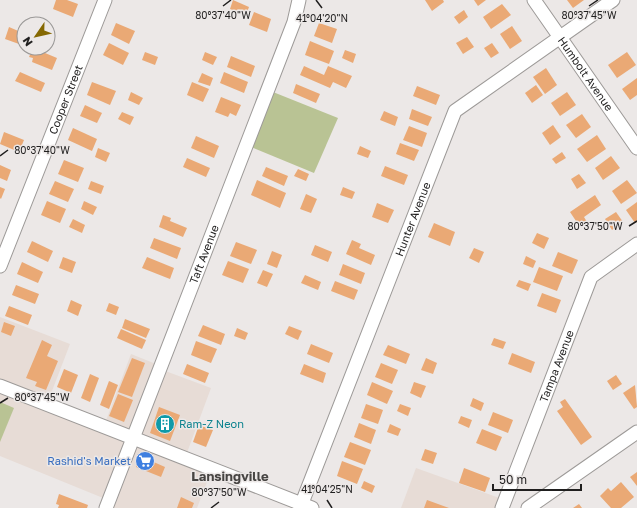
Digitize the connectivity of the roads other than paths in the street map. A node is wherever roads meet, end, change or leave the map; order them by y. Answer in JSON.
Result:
{"nodes":[{"id":1,"x":105,"y":0,"type":"edge"},
{"id":2,"x":299,"y":0,"type":"edge"},
{"id":3,"x":534,"y":0,"type":"edge"},
{"id":4,"x":612,"y":0,"type":"edge"},
{"id":5,"x":560,"y":37,"type":"junction"},
{"id":6,"x":637,"y":148,"type":"edge"},
{"id":7,"x":637,"y":244,"type":"edge"},
{"id":8,"x":0,"y":266,"type":"edge"},
{"id":9,"x":0,"y":386,"type":"edge"},
{"id":10,"x":637,"y":432,"type":"edge"},
{"id":11,"x":133,"y":438,"type":"junction"},
{"id":12,"x":305,"y":507,"type":"edge"},
{"id":13,"x":106,"y":508,"type":"edge"},
{"id":14,"x":502,"y":508,"type":"edge"},
{"id":15,"x":528,"y":508,"type":"edge"}],
"edges":[{"from":1,"to":8,"type":"street","name":"Cooper Street"},
{"from":2,"to":11,"type":"street","name":"Taft Avenue"},
{"from":3,"to":5,"type":"street","name":"Humbolt Avenue"},
{"from":4,"to":5,"type":"street","name":"Hunter Avenue"},
{"from":5,"to":6,"type":"street","name":"Humbolt Avenue"},
{"from":5,"to":12,"type":"street","name":"Hunter Avenue"},
{"from":7,"to":14,"type":"street","name":"Tampa Avenue"},
{"from":9,"to":11,"type":"street"},
{"from":10,"to":15,"type":"street"},
{"from":11,"to":12,"type":"street"},
{"from":11,"to":13,"type":"street","name":"Taft Avenue"}]}
